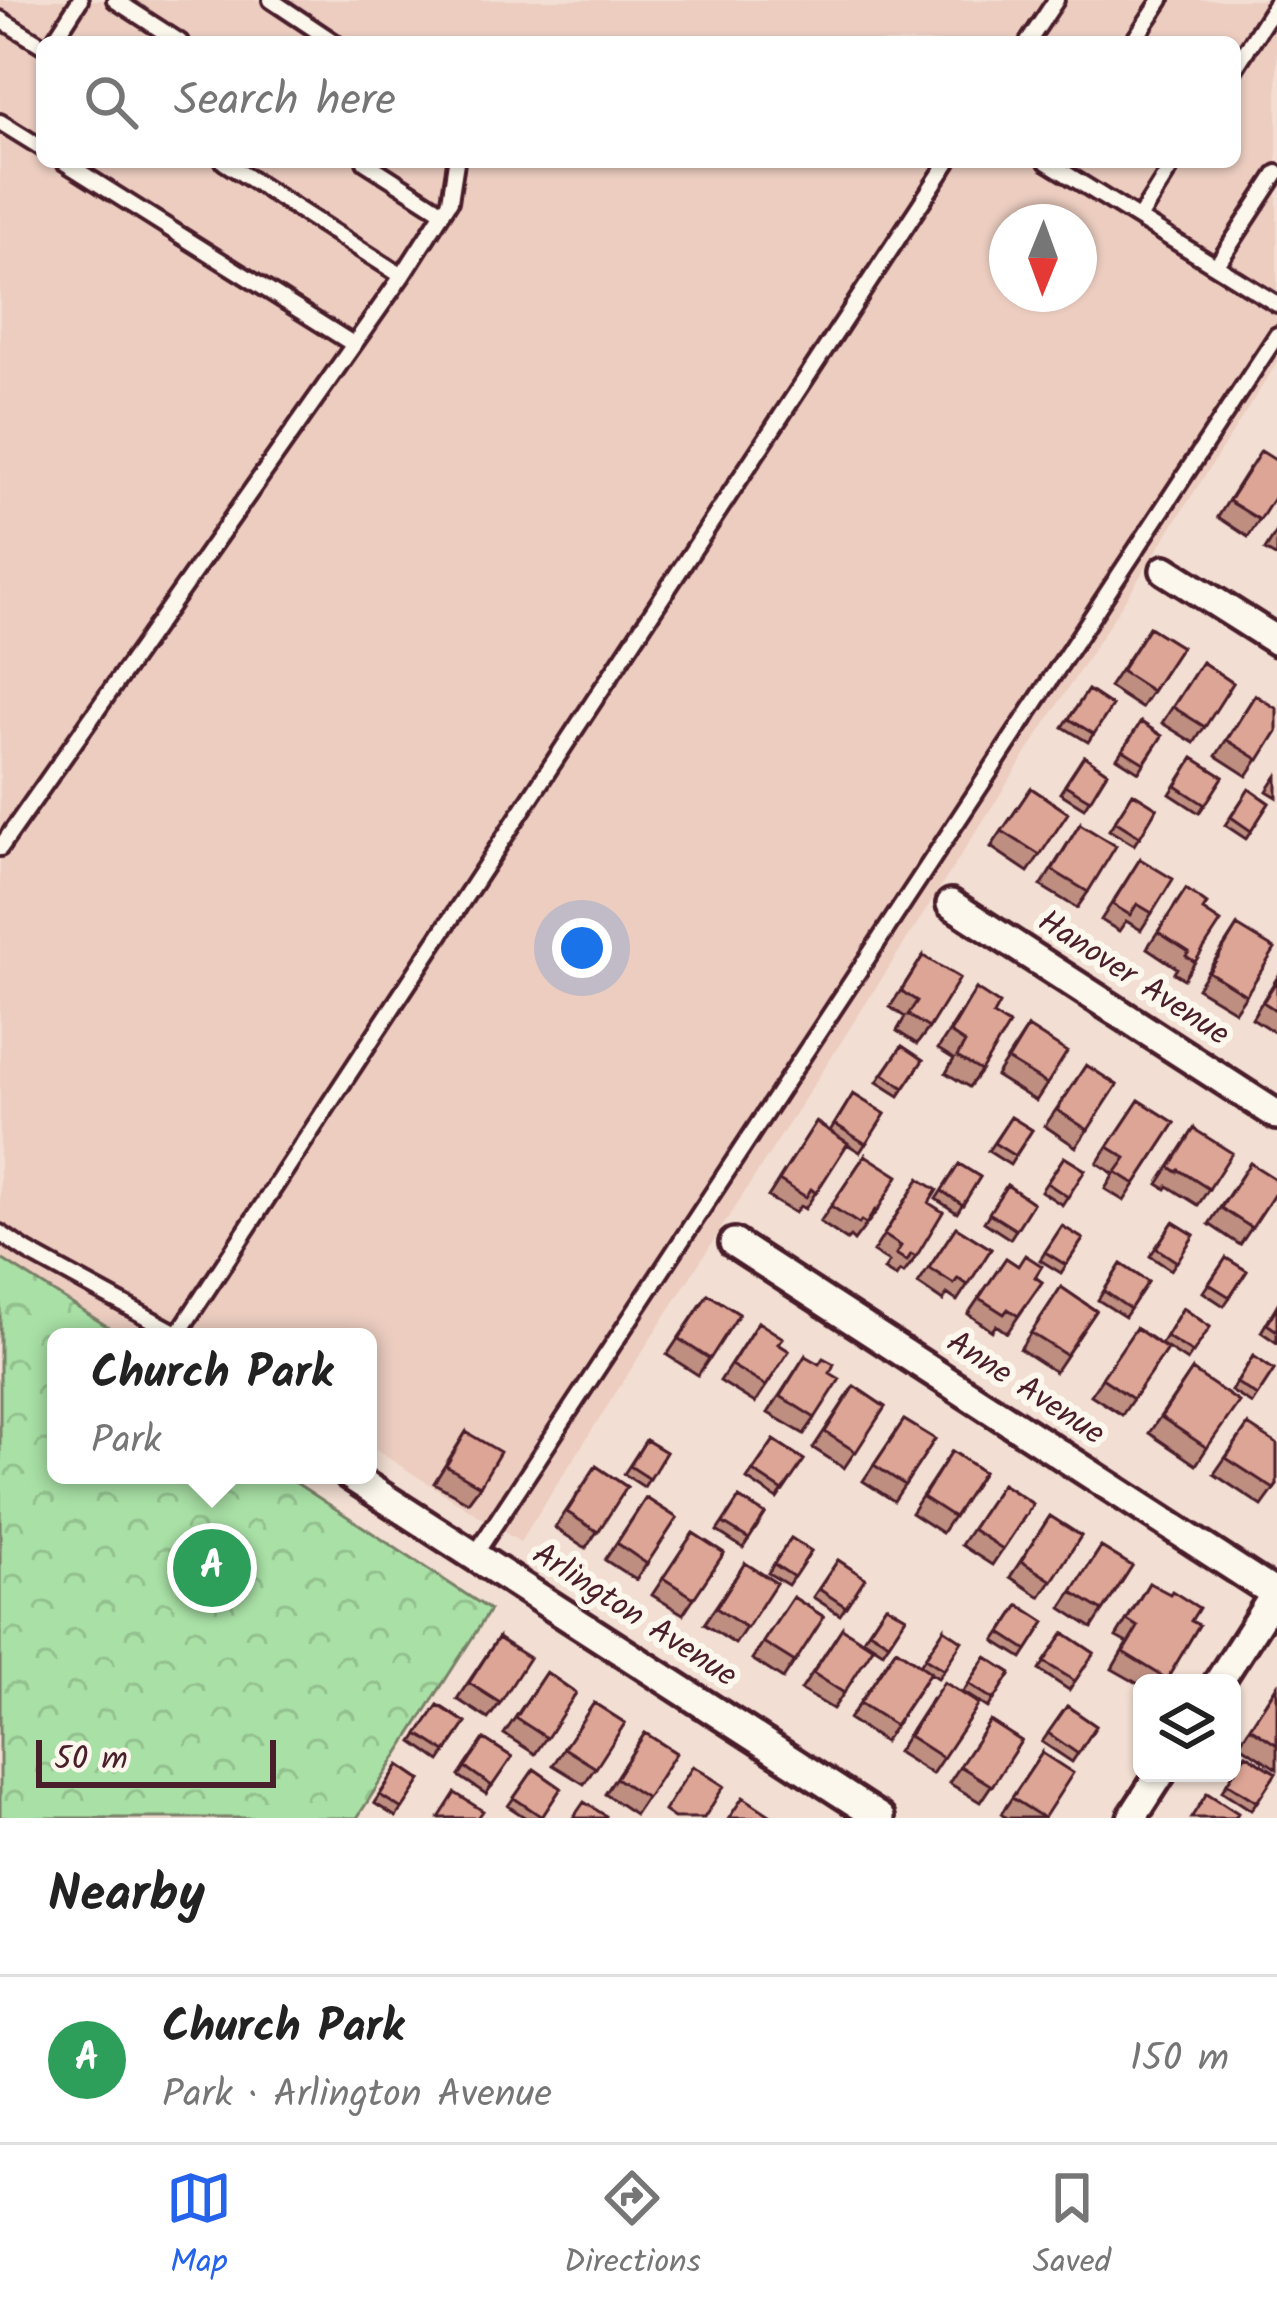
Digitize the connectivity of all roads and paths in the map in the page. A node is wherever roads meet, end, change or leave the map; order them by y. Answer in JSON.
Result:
{"nodes":[{"id":1,"x":80,"y":0,"type":"edge"},
{"id":2,"x":115,"y":0,"type":"edge"},
{"id":3,"x":271,"y":0,"type":"edge"},
{"id":4,"x":1056,"y":0,"type":"edge"},
{"id":5,"x":1161,"y":0,"type":"edge"},
{"id":6,"x":1277,"y":2,"type":"edge"},
{"id":7,"x":0,"y":19,"type":"edge"},
{"id":8,"x":56,"y":36,"type":"edge"},
{"id":9,"x":171,"y":36,"type":"edge"},
{"id":10,"x":325,"y":36,"type":"edge"},
{"id":11,"x":1032,"y":36,"type":"edge"},
{"id":12,"x":1137,"y":36,"type":"edge"},
{"id":13,"x":36,"y":42,"type":"edge"},
{"id":14,"x":1241,"y":59,"type":"edge"},
{"id":15,"x":0,"y":122,"type":"edge"},
{"id":16,"x":36,"y":144,"type":"edge"},
{"id":17,"x":74,"y":168,"type":"edge"},
{"id":18,"x":233,"y":168,"type":"edge"},
{"id":19,"x":374,"y":168,"type":"edge"},
{"id":20,"x":455,"y":168,"type":"edge"},
{"id":21,"x":944,"y":168,"type":"edge"},
{"id":22,"x":1060,"y":168,"type":"edge"},
{"id":23,"x":1170,"y":168,"type":"edge"},
{"id":24,"x":1277,"y":173,"type":"edge"},
{"id":25,"x":442,"y":212,"type":"junction"},
{"id":26,"x":1139,"y":218,"type":"junction"},
{"id":27,"x":1216,"y":266,"type":"junction"},
{"id":28,"x":401,"y":276,"type":"junction"},
{"id":29,"x":1277,"y":304,"type":"edge"},
{"id":30,"x":1277,"y":335,"type":"edge"},
{"id":31,"x":353,"y":344,"type":"junction"},
{"id":32,"x":1165,"y":570,"type":"dead end"},
{"id":33,"x":1277,"y":641,"type":"edge"},
{"id":34,"x":0,"y":848,"type":"edge"},
{"id":35,"x":950,"y":904,"type":"dead end"},
{"id":36,"x":1277,"y":1115,"type":"edge"},
{"id":37,"x":0,"y":1233,"type":"edge"},
{"id":38,"x":734,"y":1243,"type":"dead end"},
{"id":39,"x":164,"y":1328,"type":"edge"},
{"id":40,"x":182,"y":1328,"type":"edge"},
{"id":41,"x":364,"y":1484,"type":"edge"},
{"id":42,"x":474,"y":1556,"type":"junction"},
{"id":43,"x":1276,"y":1594,"type":"edge"},
{"id":44,"x":1224,"y":1674,"type":"edge"},
{"id":45,"x":1155,"y":1782,"type":"edge"},
{"id":46,"x":880,"y":1818,"type":"edge"},
{"id":47,"x":1132,"y":1818,"type":"edge"}],
"edges":[{"from":1,"to":8,"type":"lane"},
{"from":2,"to":9,"type":"lane"},
{"from":3,"to":10,"type":"lane"},
{"from":4,"to":11,"type":"lane"},
{"from":5,"to":12,"type":"lane"},
{"from":6,"to":14,"type":"lane"},
{"from":7,"to":13,"type":"lane"},
{"from":15,"to":16,"type":"lane"},
{"from":17,"to":31,"type":"lane"},
{"from":18,"to":28,"type":"lane"},
{"from":19,"to":25,"type":"lane"},
{"from":20,"to":25,"type":"lane"},
{"from":21,"to":40,"type":"lane"},
{"from":22,"to":26,"type":"lane"},
{"from":23,"to":26,"type":"lane"},
{"from":24,"to":27,"type":"lane"},
{"from":25,"to":28,"type":"lane"},
{"from":26,"to":27,"type":"lane"},
{"from":27,"to":29,"type":"lane"},
{"from":28,"to":31,"type":"lane"},
{"from":30,"to":42,"type":"lane"},
{"from":31,"to":34,"type":"lane"},
{"from":32,"to":33,"type":"street"},
{"from":35,"to":36,"type":"street","name":"Hanover Avenue"},
{"from":37,"to":39,"type":"lane"},
{"from":38,"to":43,"type":"street","name":"Anne Avenue"},
{"from":41,"to":42,"type":"street","name":"Arlington Avenue"},
{"from":42,"to":46,"type":"street","name":"Arlington Avenue"},
{"from":43,"to":44,"type":"street"},
{"from":45,"to":47,"type":"street"}]}
